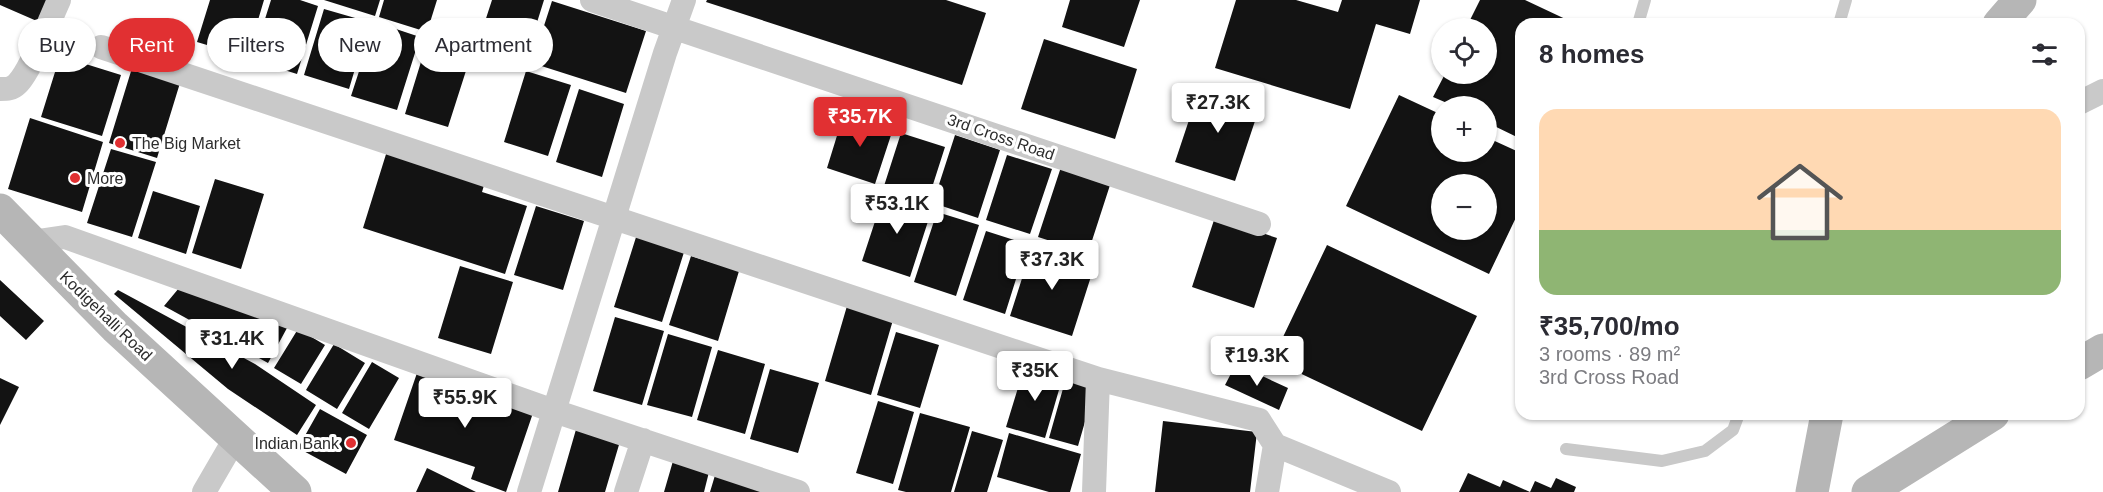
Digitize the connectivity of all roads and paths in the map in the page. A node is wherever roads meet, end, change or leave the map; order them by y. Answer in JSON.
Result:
{"nodes":[{"id":1,"x":59,"y":0,"type":"edge"},
{"id":2,"x":592,"y":0,"type":"edge"},
{"id":3,"x":684,"y":0,"type":"edge"},
{"id":4,"x":1645,"y":0,"type":"edge"},
{"id":5,"x":1846,"y":0,"type":"edge"},
{"id":6,"x":2020,"y":0,"type":"edge"},
{"id":7,"x":1640,"y":18,"type":"edge"},
{"id":8,"x":1841,"y":18,"type":"edge"},
{"id":9,"x":2005,"y":18,"type":"edge"},
{"id":10,"x":674,"y":27,"type":"junction"},
{"id":11,"x":101,"y":47,"type":"dead end"},
{"id":12,"x":0,"y":88,"type":"edge"},
{"id":13,"x":2103,"y":91,"type":"edge"},
{"id":14,"x":2085,"y":100,"type":"edge"},
{"id":15,"x":0,"y":210,"type":"edge"},
{"id":16,"x":614,"y":217,"type":"junction"},
{"id":17,"x":1259,"y":224,"type":"dead end"},
{"id":18,"x":31,"y":242,"type":"junction"},
{"id":19,"x":2103,"y":350,"type":"edge"},
{"id":20,"x":2085,"y":360,"type":"edge"},
{"id":21,"x":1098,"y":379,"type":"junction"},
{"id":22,"x":554,"y":411,"type":"junction"},
{"id":23,"x":1736,"y":420,"type":"edge"},
{"id":24,"x":1826,"y":420,"type":"edge"},
{"id":25,"x":1983,"y":420,"type":"edge"},
{"id":26,"x":236,"y":437,"type":"junction"},
{"id":27,"x":643,"y":440,"type":"junction"},
{"id":28,"x":1275,"y":445,"type":"junction"},
{"id":29,"x":1566,"y":449,"type":"dead end"},
{"id":30,"x":204,"y":492,"type":"edge"},
{"id":31,"x":295,"y":492,"type":"edge"},
{"id":32,"x":529,"y":492,"type":"edge"},
{"id":33,"x":626,"y":492,"type":"edge"},
{"id":34,"x":798,"y":492,"type":"edge"},
{"id":35,"x":1094,"y":492,"type":"edge"},
{"id":36,"x":1267,"y":492,"type":"edge"},
{"id":37,"x":1389,"y":492,"type":"edge"},
{"id":38,"x":1812,"y":492,"type":"edge"},
{"id":39,"x":1868,"y":492,"type":"edge"}],
"edges":[{"from":1,"to":12,"type":"street"},
{"from":2,"to":10,"type":"street","name":"3rd Cross Road"},
{"from":3,"to":10,"type":"street"},
{"from":4,"to":7,"type":"lane"},
{"from":5,"to":8,"type":"lane"},
{"from":6,"to":9,"type":"main road"},
{"from":10,"to":16,"type":"street"},
{"from":10,"to":17,"type":"street","name":"3rd Cross Road"},
{"from":11,"to":16,"type":"street"},
{"from":13,"to":14,"type":"street"},
{"from":15,"to":18,"type":"main road","name":"Kodigehalli Road"},
{"from":16,"to":21,"type":"street"},
{"from":16,"to":22,"type":"street"},
{"from":18,"to":22,"type":"street"},
{"from":18,"to":26,"type":"main road","name":"Kodigehalli Road"},
{"from":19,"to":20,"type":"main road"},
{"from":21,"to":28,"type":"street"},
{"from":21,"to":35,"type":"street"},
{"from":22,"to":27,"type":"street"},
{"from":22,"to":32,"type":"street"},
{"from":23,"to":29,"type":"lane"},
{"from":24,"to":38,"type":"main road"},
{"from":25,"to":39,"type":"main road"},
{"from":26,"to":30,"type":"street"},
{"from":26,"to":31,"type":"main road","name":"Kodigehalli Road"},
{"from":27,"to":33,"type":"street"},
{"from":27,"to":34,"type":"street"},
{"from":28,"to":36,"type":"street"},
{"from":28,"to":37,"type":"street"}]}
